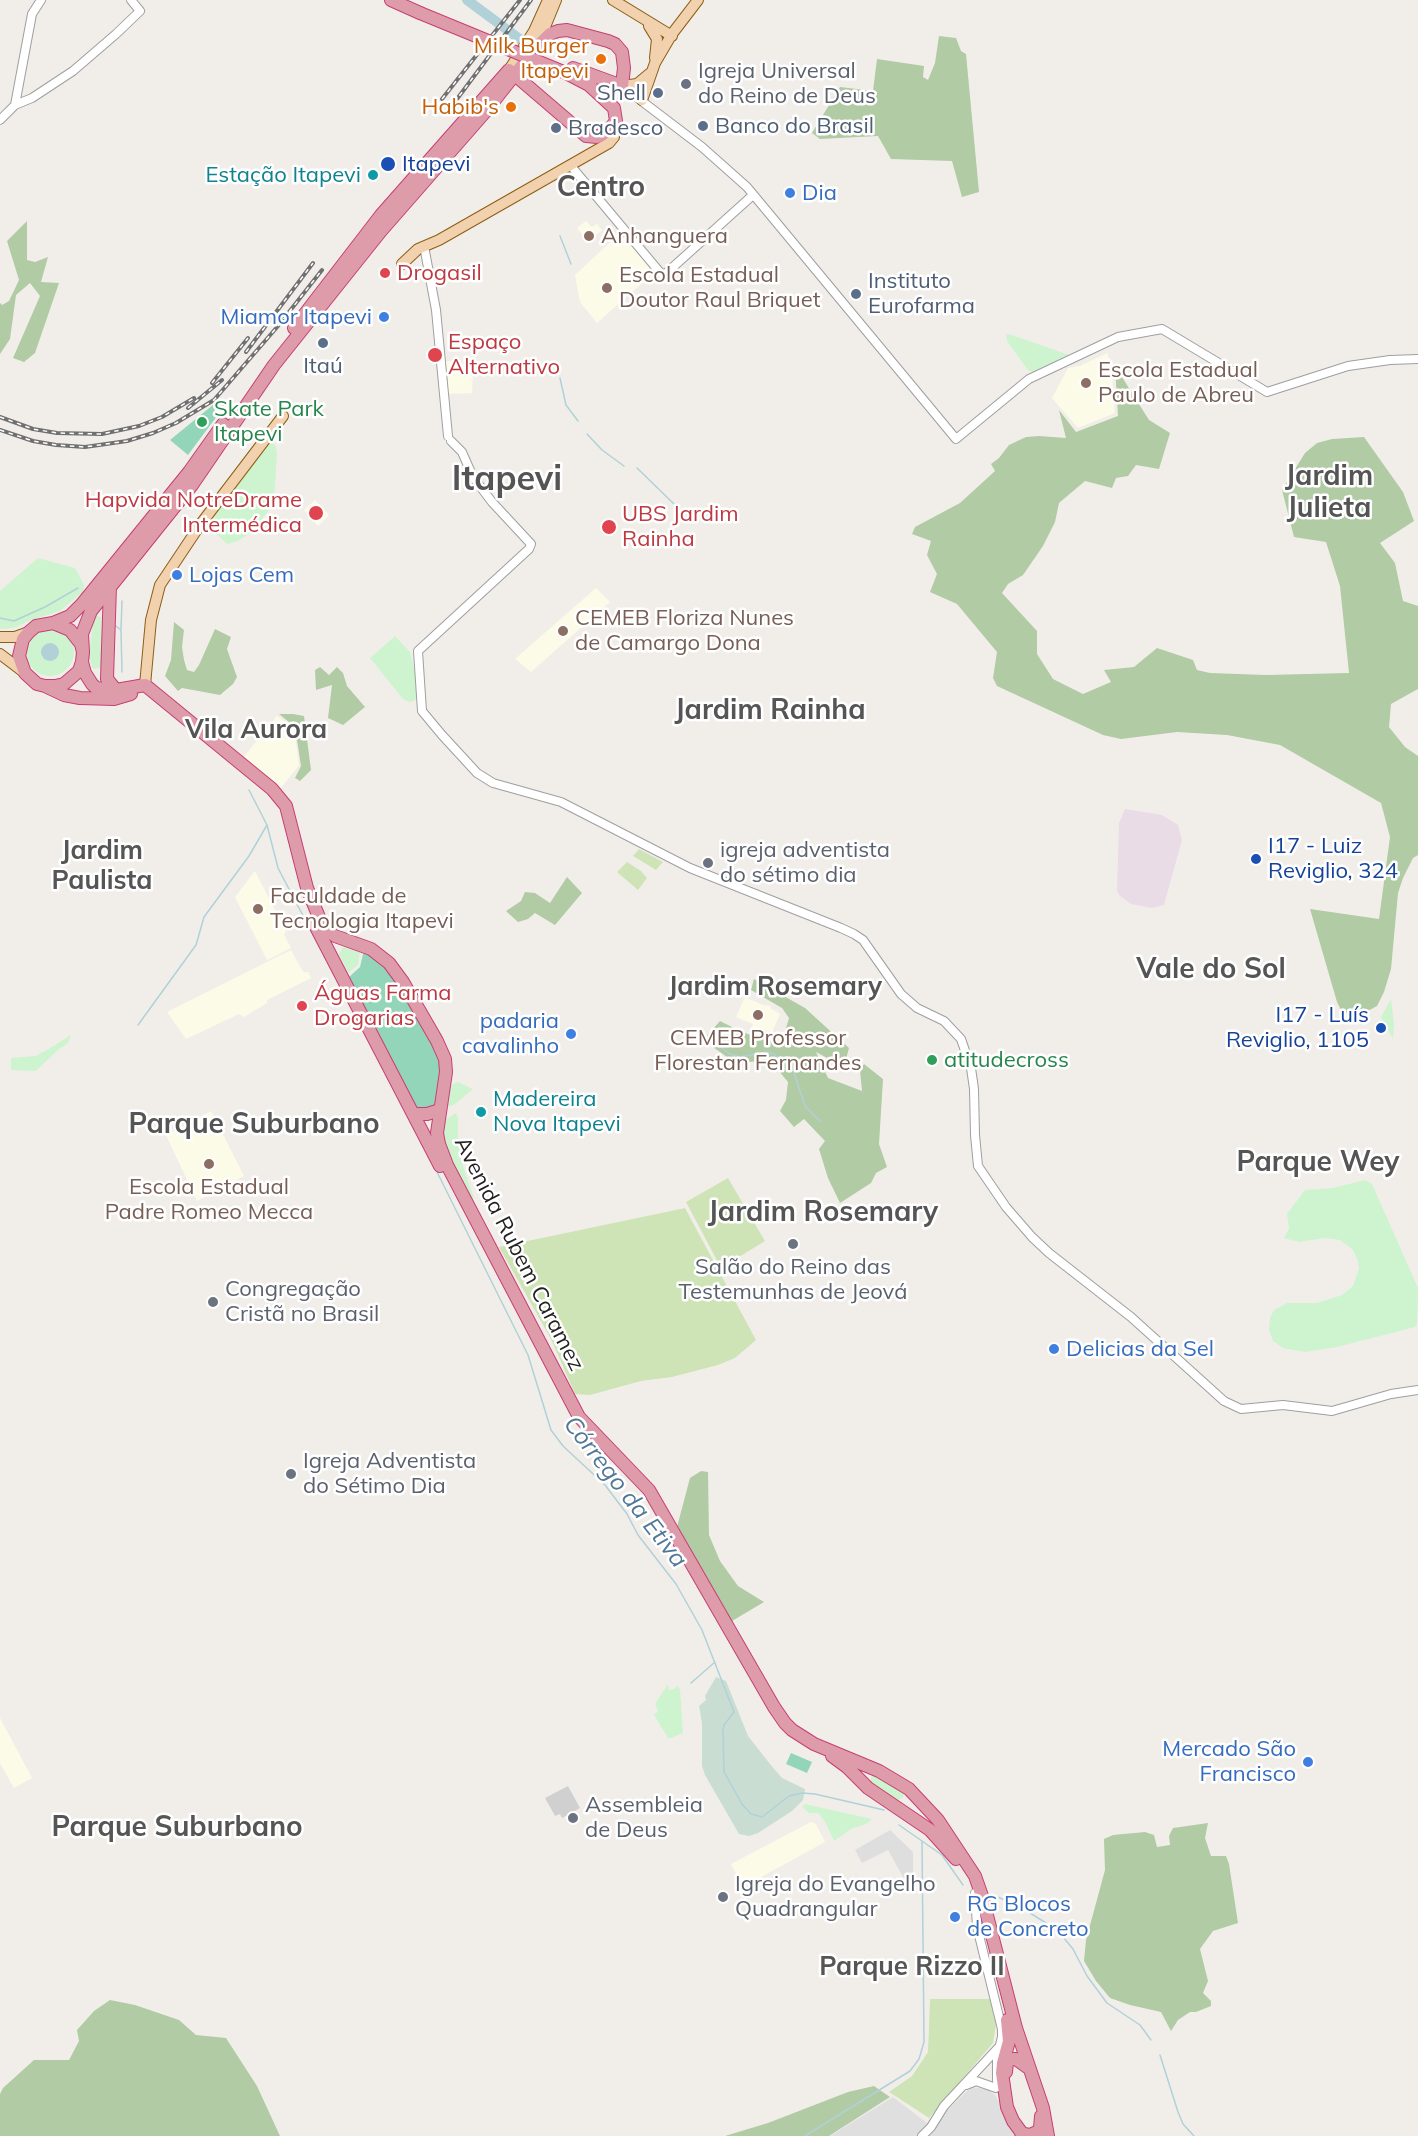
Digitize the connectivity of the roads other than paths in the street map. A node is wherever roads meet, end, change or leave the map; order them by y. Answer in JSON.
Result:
{"nodes":[{"id":1,"x":41,"y":0,"type":"edge"},
{"id":2,"x":131,"y":0,"type":"edge"},
{"id":3,"x":391,"y":0,"type":"edge"},
{"id":4,"x":407,"y":0,"type":"edge"},
{"id":5,"x":548,"y":0,"type":"edge"},
{"id":6,"x":556,"y":0,"type":"edge"},
{"id":7,"x":613,"y":0,"type":"edge"},
{"id":8,"x":698,"y":0,"type":"edge"},
{"id":9,"x":421,"y":10,"type":"junction"},
{"id":10,"x":638,"y":15,"type":"junction"},
{"id":11,"x":672,"y":36,"type":"junction"},
{"id":12,"x":536,"y":49,"type":"junction"},
{"id":13,"x":623,"y":58,"type":"junction"},
{"id":14,"x":653,"y":67,"type":"junction"},
{"id":15,"x":567,"y":69,"type":"junction"},
{"id":16,"x":512,"y":72,"type":"junction"},
{"id":17,"x":597,"y":78,"type":"junction"},
{"id":18,"x":622,"y":86,"type":"junction"},
{"id":19,"x":642,"y":100,"type":"junction"},
{"id":20,"x":15,"y":105,"type":"junction"},
{"id":21,"x":612,"y":105,"type":"junction"},
{"id":22,"x":0,"y":120,"type":"edge"},
{"id":23,"x":616,"y":121,"type":"junction"},
{"id":24,"x":571,"y":166,"type":"junction"},
{"id":25,"x":753,"y":195,"type":"junction"},
{"id":26,"x":424,"y":246,"type":"junction"},
{"id":27,"x":402,"y":264,"type":"dead end"},
{"id":28,"x":1418,"y":359,"type":"edge"},
{"id":29,"x":281,"y":420,"type":"dead end"},
{"id":30,"x":110,"y":586,"type":"junction"},
{"id":31,"x":53,"y":623,"type":"junction"},
{"id":32,"x":29,"y":632,"type":"junction"},
{"id":33,"x":0,"y":637,"type":"edge"},
{"id":34,"x":0,"y":654,"type":"edge"},
{"id":35,"x":82,"y":657,"type":"junction"},
{"id":36,"x":0,"y":665,"type":"edge"},
{"id":37,"x":20,"y":670,"type":"junction"},
{"id":38,"x":45,"y":686,"type":"junction"},
{"id":39,"x":144,"y":689,"type":"junction"},
{"id":40,"x":116,"y":690,"type":"junction"},
{"id":41,"x":361,"y":944,"type":"junction"},
{"id":42,"x":337,"y":965,"type":"junction"},
{"id":43,"x":440,"y":1110,"type":"junction"},
{"id":44,"x":412,"y":1114,"type":"junction"},
{"id":45,"x":1418,"y":1390,"type":"edge"},
{"id":46,"x":879,"y":1771,"type":"junction"},
{"id":47,"x":868,"y":1788,"type":"junction"},
{"id":48,"x":909,"y":1789,"type":"junction"},
{"id":49,"x":898,"y":1808,"type":"junction"},
{"id":50,"x":937,"y":1836,"type":"junction"},
{"id":51,"x":971,"y":1847,"type":"dead end"},
{"id":52,"x":958,"y":1849,"type":"junction"},
{"id":53,"x":967,"y":1864,"type":"junction"},
{"id":54,"x":975,"y":1893,"type":"junction"},
{"id":55,"x":999,"y":2046,"type":"junction"},
{"id":56,"x":997,"y":2057,"type":"junction"},
{"id":57,"x":1030,"y":2069,"type":"junction"},
{"id":58,"x":1000,"y":2088,"type":"junction"},
{"id":59,"x":1006,"y":2104,"type":"junction"},
{"id":60,"x":944,"y":2106,"type":"junction"},
{"id":61,"x":1042,"y":2107,"type":"junction"},
{"id":62,"x":1022,"y":2135,"type":"edge"},
{"id":63,"x":922,"y":2136,"type":"edge"},
{"id":64,"x":1048,"y":2136,"type":"edge"}],
"edges":[{"from":1,"to":20,"type":"street"},
{"from":2,"to":20,"type":"street"},
{"from":3,"to":9,"type":"highway"},
{"from":4,"to":9,"type":"highway"},
{"from":5,"to":16,"type":"main road"},
{"from":6,"to":12,"type":"main road"},
{"from":7,"to":10,"type":"main road"},
{"from":8,"to":11,"type":"main road"},
{"from":9,"to":15,"type":"highway","bridge":true},
{"from":10,"to":11,"type":"main road"},
{"from":10,"to":14,"type":"main road"},
{"from":11,"to":14,"type":"main road"},
{"from":12,"to":13,"type":"highway"},
{"from":12,"to":16,"type":"highway"},
{"from":13,"to":17,"type":"highway"},
{"from":13,"to":18,"type":"highway"},
{"from":14,"to":18,"type":"main road"},
{"from":14,"to":19,"type":"main road"},
{"from":15,"to":17,"type":"highway"},
{"from":15,"to":21,"type":"highway"},
{"from":16,"to":23,"type":"highway"},
{"from":16,"to":30,"type":"highway"},
{"from":16,"to":31,"type":"highway"},
{"from":17,"to":18,"type":"highway"},
{"from":18,"to":19,"type":"street"},
{"from":18,"to":21,"type":"highway"},
{"from":19,"to":25,"type":"street"},
{"from":20,"to":22,"type":"street"},
{"from":21,"to":23,"type":"highway"},
{"from":23,"to":24,"type":"main road"},
{"from":24,"to":25,"type":"street"},
{"from":24,"to":26,"type":"main road"},
{"from":25,"to":28,"type":"street"},
{"from":26,"to":27,"type":"main road"},
{"from":26,"to":45,"type":"street"},
{"from":29,"to":39,"type":"main road"},
{"from":30,"to":35,"type":"highway"},
{"from":30,"to":40,"type":"highway"},
{"from":31,"to":32,"type":"highway"},
{"from":31,"to":35,"type":"highway"},
{"from":32,"to":33,"type":"main road"},
{"from":32,"to":37,"type":"highway"},
{"from":34,"to":37,"type":"main road"},
{"from":35,"to":38,"type":"highway"},
{"from":35,"to":40,"type":"highway"},
{"from":36,"to":37,"type":"main road"},
{"from":37,"to":38,"type":"highway"},
{"from":38,"to":39,"type":"highway"},
{"from":39,"to":40,"type":"highway"},
{"from":39,"to":41,"type":"highway","name":"Avenida Rubem Caramez"},
{"from":39,"to":42,"type":"highway","name":"Avenida Rubem Caramez"},
{"from":41,"to":42,"type":"highway"},
{"from":41,"to":43,"type":"highway","name":"Avenida Rubem Caramez"},
{"from":42,"to":44,"type":"highway","name":"Avenida Rubem Caramez"},
{"from":43,"to":44,"type":"highway"},
{"from":43,"to":46,"type":"highway","name":"Avenida Rubem Caramez"},
{"from":44,"to":47,"type":"highway","name":"Avenida Rubem Caramez"},
{"from":46,"to":47,"type":"highway"},
{"from":46,"to":48,"type":"highway","name":"Avenida Rubem Caramez"},
{"from":47,"to":49,"type":"highway","name":"Avenida Rubem Caramez"},
{"from":48,"to":49,"type":"highway"},
{"from":48,"to":52,"type":"highway","name":"Avenida Rubem Caramez"},
{"from":49,"to":50,"type":"highway","name":"Avenida Rubem Caramez"},
{"from":50,"to":52,"type":"highway"},
{"from":50,"to":54,"type":"highway"},
{"from":51,"to":53,"type":"highway"},
{"from":52,"to":53,"type":"highway","name":"Avenida Rubem Caramez"},
{"from":53,"to":57,"type":"highway","name":"Avenida Rubem Caramez"},
{"from":54,"to":55,"type":"street"},
{"from":54,"to":58,"type":"highway"},
{"from":55,"to":56,"type":"street"},
{"from":55,"to":60,"type":"street"},
{"from":56,"to":58,"type":"street"},
{"from":56,"to":59,"type":"street"},
{"from":57,"to":58,"type":"highway"},
{"from":57,"to":61,"type":"highway","name":"Avenida Rubem Caramez"},
{"from":58,"to":59,"type":"highway"},
{"from":58,"to":60,"type":"street"},
{"from":59,"to":62,"type":"highway"},
{"from":60,"to":63,"type":"street"},
{"from":61,"to":62,"type":"highway"},
{"from":61,"to":64,"type":"highway","name":"Avenida Rubem Caramez"}]}
